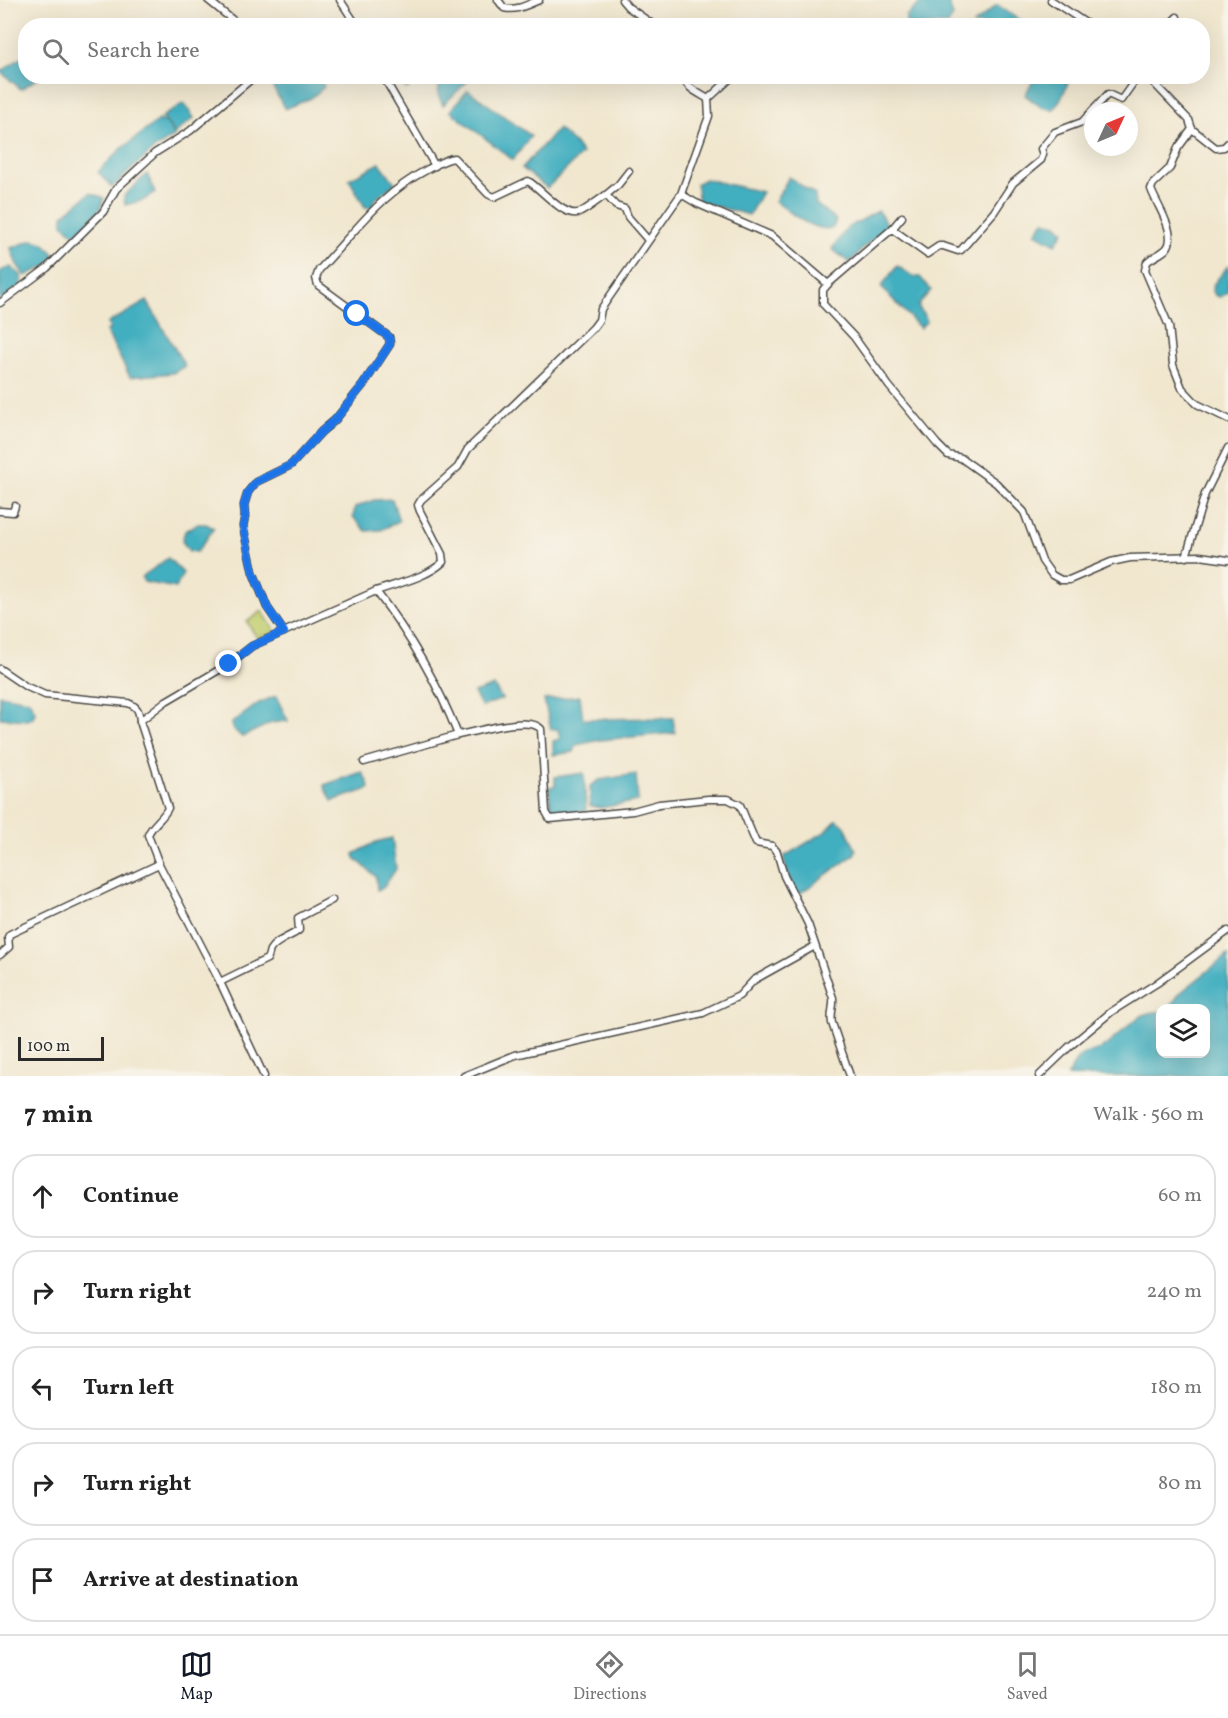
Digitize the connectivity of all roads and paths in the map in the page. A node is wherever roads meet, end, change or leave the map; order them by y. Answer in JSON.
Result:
{"nodes":[{"id":1,"x":208,"y":0,"type":"edge"},
{"id":2,"x":340,"y":0,"type":"edge"},
{"id":3,"x":498,"y":0,"type":"edge"},
{"id":4,"x":539,"y":0,"type":"edge"},
{"id":5,"x":622,"y":0,"type":"edge"},
{"id":6,"x":1051,"y":0,"type":"edge"},
{"id":7,"x":230,"y":18,"type":"edge"},
{"id":8,"x":352,"y":18,"type":"edge"},
{"id":9,"x":644,"y":18,"type":"edge"},
{"id":10,"x":1078,"y":18,"type":"edge"},
{"id":11,"x":246,"y":84,"type":"edge"},
{"id":12,"x":387,"y":84,"type":"edge"},
{"id":13,"x":687,"y":84,"type":"edge"},
{"id":14,"x":724,"y":84,"type":"edge"},
{"id":15,"x":1132,"y":84,"type":"edge"},
{"id":16,"x":1155,"y":84,"type":"edge"},
{"id":17,"x":708,"y":99,"type":"junction"},
{"id":18,"x":1192,"y":129,"type":"junction"},
{"id":19,"x":1228,"y":143,"type":"edge"},
{"id":20,"x":435,"y":166,"type":"junction"},
{"id":21,"x":629,"y":171,"type":"dead end"},
{"id":22,"x":681,"y":194,"type":"junction"},
{"id":23,"x":606,"y":195,"type":"junction"},
{"id":24,"x":903,"y":217,"type":"dead end"},
{"id":25,"x":892,"y":229,"type":"junction"},
{"id":26,"x":648,"y":240,"type":"junction"},
{"id":27,"x":828,"y":284,"type":"junction"},
{"id":28,"x":0,"y":303,"type":"edge"},
{"id":29,"x":1228,"y":419,"type":"edge"},
{"id":30,"x":1228,"y":448,"type":"edge"},
{"id":31,"x":15,"y":506,"type":"dead end"},
{"id":32,"x":0,"y":511,"type":"edge"},
{"id":33,"x":1186,"y":557,"type":"junction"},
{"id":34,"x":1228,"y":560,"type":"edge"},
{"id":35,"x":376,"y":591,"type":"junction"},
{"id":36,"x":284,"y":632,"type":"junction"},
{"id":37,"x":0,"y":669,"type":"edge"},
{"id":38,"x":140,"y":721,"type":"junction"},
{"id":39,"x":458,"y":735,"type":"junction"},
{"id":40,"x":364,"y":762,"type":"dead end"},
{"id":41,"x":159,"y":864,"type":"junction"},
{"id":42,"x":332,"y":900,"type":"dead end"},
{"id":43,"x":1228,"y":931,"type":"edge"},
{"id":44,"x":815,"y":946,"type":"junction"},
{"id":45,"x":0,"y":955,"type":"edge"},
{"id":46,"x":220,"y":982,"type":"junction"},
{"id":47,"x":264,"y":1076,"type":"edge"},
{"id":48,"x":464,"y":1076,"type":"edge"},
{"id":49,"x":850,"y":1076,"type":"edge"},
{"id":50,"x":1039,"y":1076,"type":"edge"}],
"edges":[{"from":1,"to":7,"type":"street"},
{"from":2,"to":8,"type":"street"},
{"from":3,"to":4,"type":"street"},
{"from":5,"to":9,"type":"street"},
{"from":6,"to":10,"type":"street"},
{"from":11,"to":28,"type":"street"},
{"from":12,"to":20,"type":"street"},
{"from":13,"to":17,"type":"street"},
{"from":14,"to":17,"type":"street"},
{"from":15,"to":25,"type":"street"},
{"from":16,"to":18,"type":"street"},
{"from":17,"to":22,"type":"street"},
{"from":18,"to":19,"type":"street"},
{"from":18,"to":29,"type":"street"},
{"from":20,"to":23,"type":"street"},
{"from":20,"to":36,"type":"street"},
{"from":21,"to":23,"type":"street"},
{"from":22,"to":26,"type":"street"},
{"from":22,"to":27,"type":"street"},
{"from":23,"to":26,"type":"street"},
{"from":24,"to":25,"type":"street"},
{"from":25,"to":27,"type":"street"},
{"from":26,"to":35,"type":"street"},
{"from":27,"to":33,"type":"street"},
{"from":30,"to":33,"type":"street"},
{"from":31,"to":32,"type":"street"},
{"from":33,"to":34,"type":"street"},
{"from":35,"to":36,"type":"street"},
{"from":35,"to":39,"type":"street"},
{"from":36,"to":38,"type":"street"},
{"from":37,"to":38,"type":"street"},
{"from":38,"to":41,"type":"street"},
{"from":39,"to":40,"type":"street"},
{"from":39,"to":44,"type":"street"},
{"from":41,"to":45,"type":"street"},
{"from":41,"to":46,"type":"street"},
{"from":42,"to":46,"type":"street"},
{"from":43,"to":50,"type":"street"},
{"from":44,"to":48,"type":"street"},
{"from":44,"to":49,"type":"street"},
{"from":46,"to":47,"type":"street"}]}
